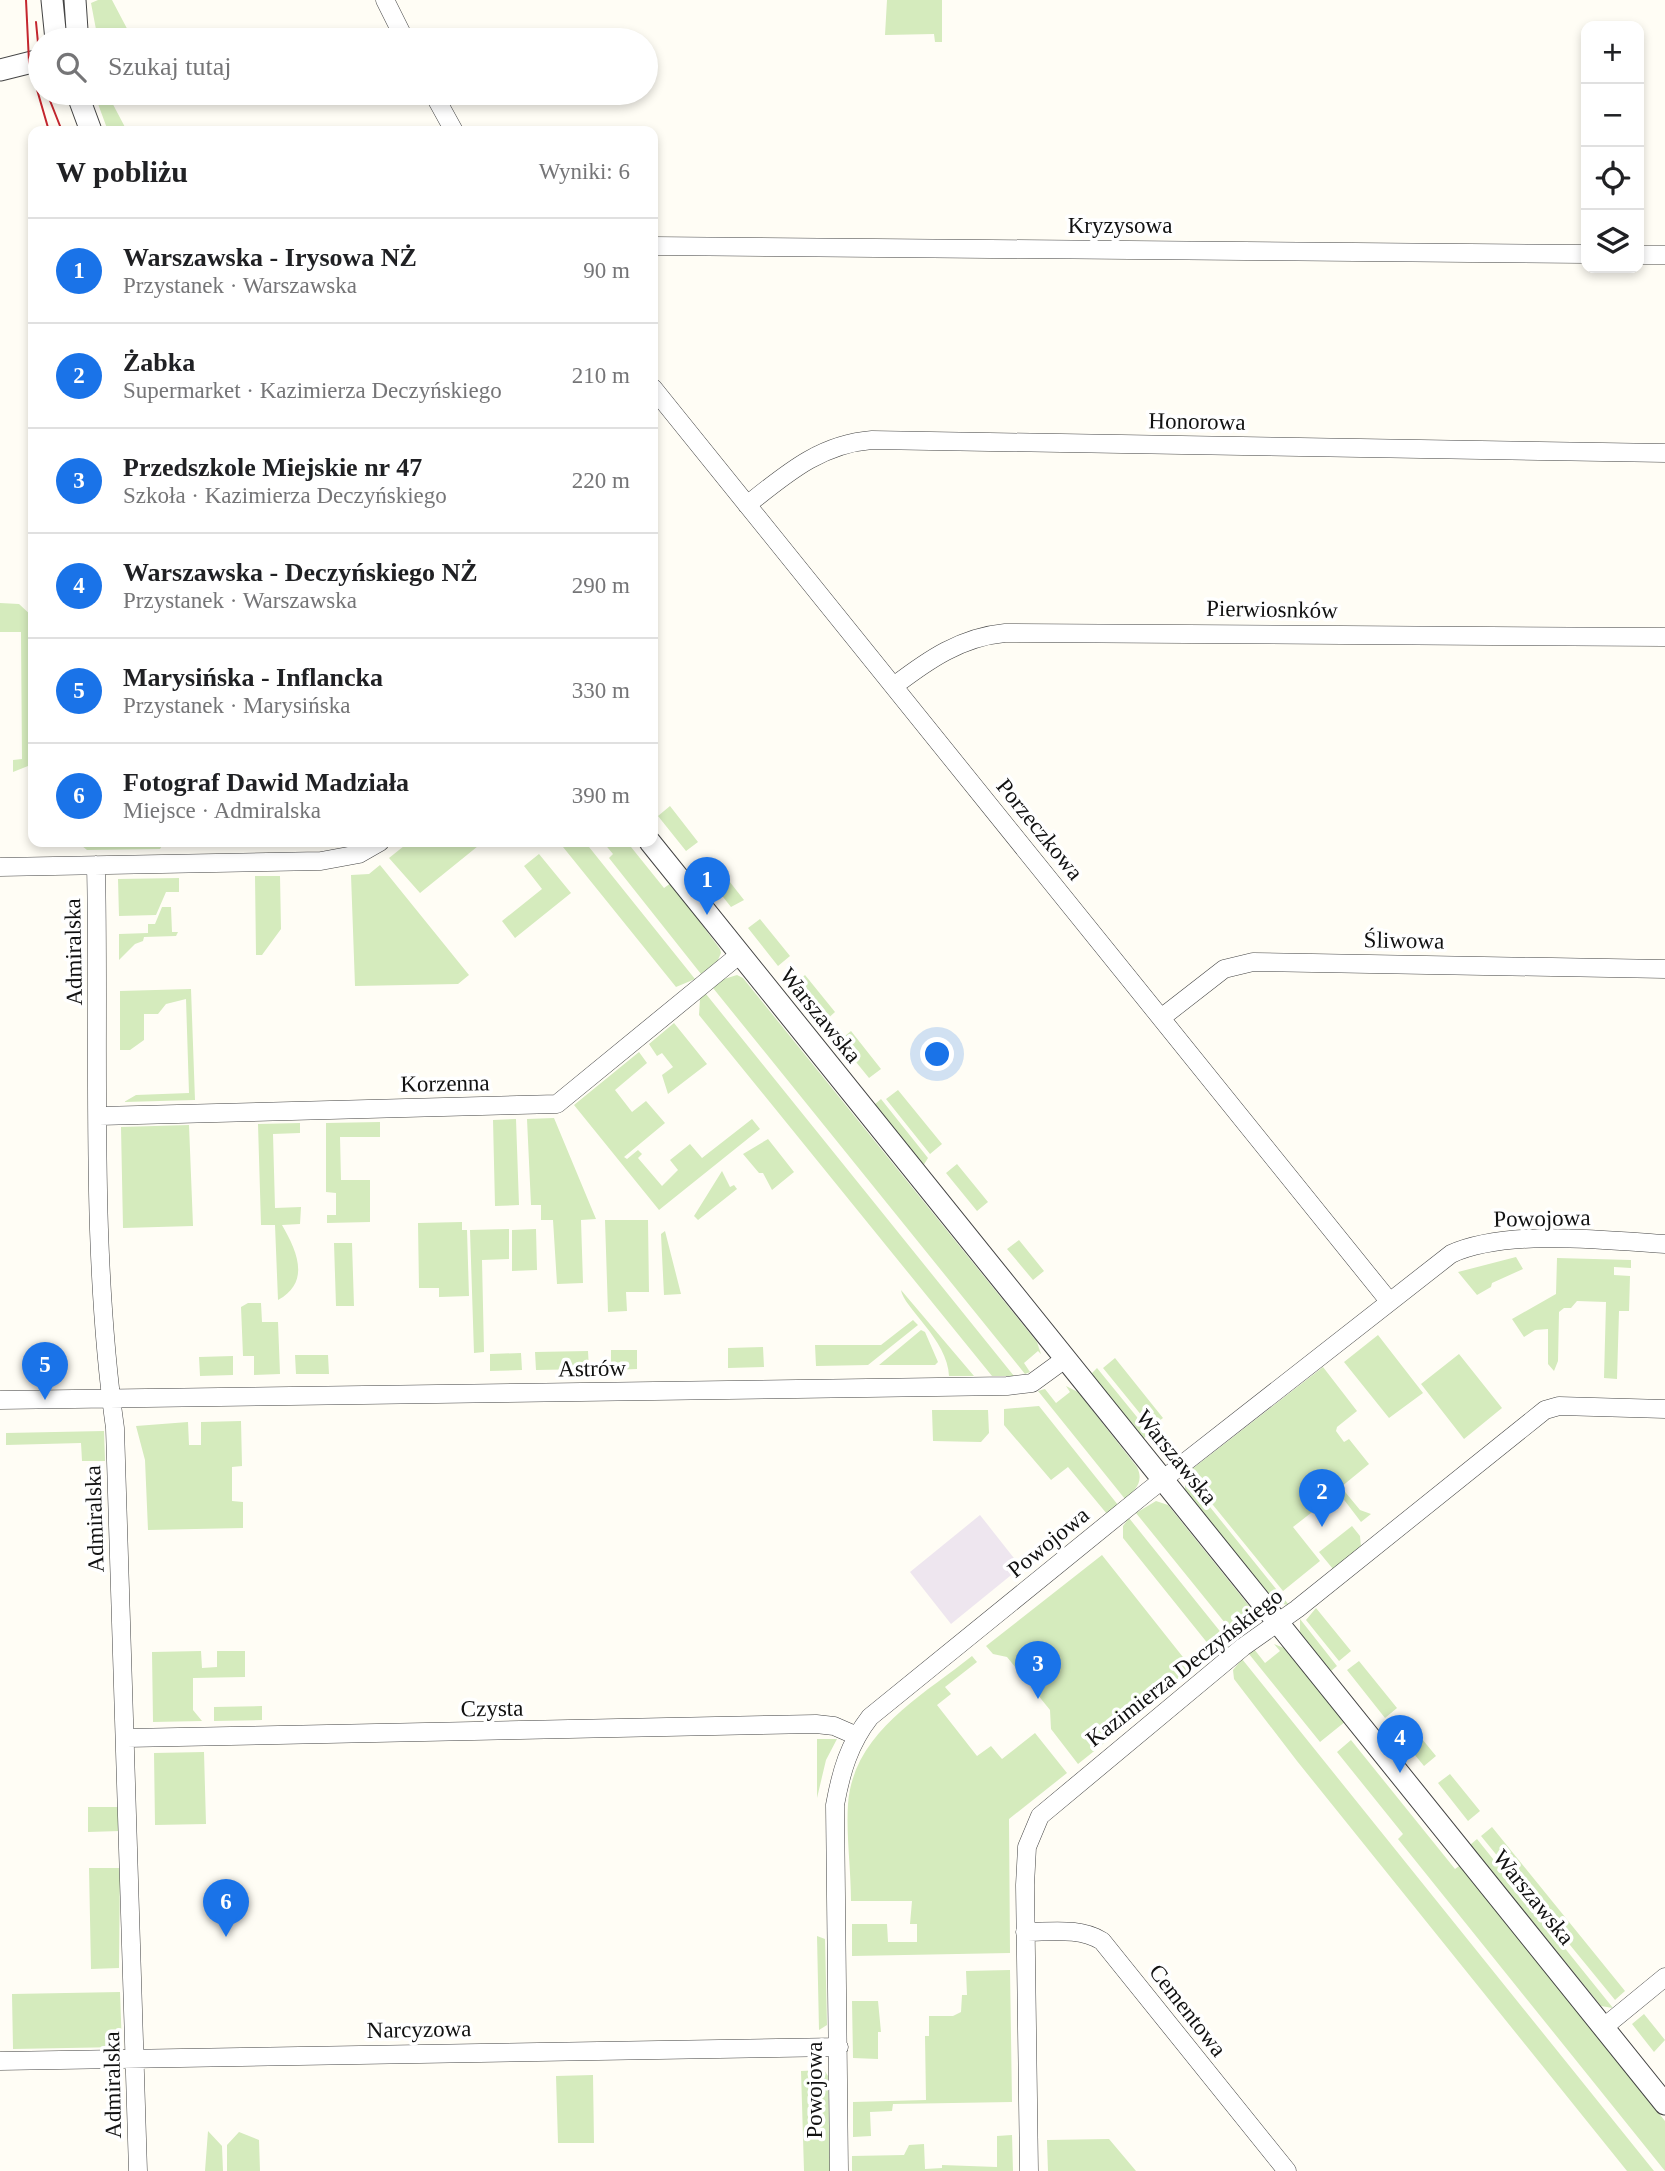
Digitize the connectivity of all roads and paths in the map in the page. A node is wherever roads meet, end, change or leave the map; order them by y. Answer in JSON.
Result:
{"nodes":[{"id":1,"x":52,"y":0,"type":"edge"},
{"id":2,"x":75,"y":0,"type":"edge"},
{"id":3,"x":385,"y":0,"type":"edge"},
{"id":4,"x":55,"y":28,"type":"edge"},
{"id":5,"x":74,"y":28,"type":"edge"},
{"id":6,"x":399,"y":28,"type":"edge"},
{"id":7,"x":28,"y":63,"type":"edge"},
{"id":8,"x":0,"y":70,"type":"edge"},
{"id":9,"x":81,"y":105,"type":"edge"},
{"id":10,"x":440,"y":105,"type":"edge"},
{"id":11,"x":89,"y":126,"type":"edge"},
{"id":12,"x":451,"y":126,"type":"edge"},
{"id":13,"x":658,"y":246,"type":"edge"},
{"id":14,"x":1581,"y":254,"type":"edge"},
{"id":15,"x":1644,"y":255,"type":"edge"},
{"id":16,"x":1665,"y":255,"type":"edge"},
{"id":17,"x":658,"y":394,"type":"edge"},
{"id":18,"x":1665,"y":453,"type":"edge"},
{"id":19,"x":747,"y":505,"type":"junction"},
{"id":20,"x":1665,"y":637,"type":"edge"},
{"id":21,"x":894,"y":686,"type":"junction"},
{"id":22,"x":370,"y":847,"type":"edge"},
{"id":23,"x":654,"y":847,"type":"edge"},
{"id":24,"x":96,"y":865,"type":"junction"},
{"id":25,"x":0,"y":867,"type":"edge"},
{"id":26,"x":739,"y":955,"type":"junction"},
{"id":27,"x":1665,"y":969,"type":"edge"},
{"id":28,"x":1161,"y":1018,"type":"junction"},
{"id":29,"x":99,"y":1116,"type":"junction"},
{"id":30,"x":1665,"y":1244,"type":"edge"},
{"id":31,"x":1389,"y":1301,"type":"junction"},
{"id":32,"x":1065,"y":1359,"type":"junction"},
{"id":33,"x":0,"y":1400,"type":"edge"},
{"id":34,"x":111,"y":1400,"type":"junction"},
{"id":35,"x":1665,"y":1409,"type":"edge"},
{"id":36,"x":1163,"y":1480,"type":"junction"},
{"id":37,"x":1277,"y":1622,"type":"junction"},
{"id":38,"x":857,"y":1735,"type":"junction"},
{"id":39,"x":127,"y":1738,"type":"junction"},
{"id":40,"x":1025,"y":1932,"type":"junction"},
{"id":41,"x":1665,"y":1978,"type":"edge"},
{"id":42,"x":1604,"y":2027,"type":"junction"},
{"id":43,"x":839,"y":2047,"type":"junction"},
{"id":44,"x":136,"y":2059,"type":"junction"},
{"id":45,"x":0,"y":2061,"type":"edge"},
{"id":46,"x":1665,"y":2104,"type":"edge"},
{"id":47,"x":138,"y":2171,"type":"edge"},
{"id":48,"x":839,"y":2171,"type":"edge"},
{"id":49,"x":1029,"y":2171,"type":"edge"},
{"id":50,"x":1287,"y":2171,"type":"edge"}],
"edges":[{"from":1,"to":4,"type":"street"},
{"from":2,"to":5,"type":"street"},
{"from":3,"to":6,"type":"street"},
{"from":7,"to":8,"type":"street"},
{"from":9,"to":11,"type":"street"},
{"from":10,"to":12,"type":"street"},
{"from":13,"to":14,"type":"street","name":"Kryzysowa"},
{"from":15,"to":16,"type":"street"},
{"from":17,"to":19,"type":"street","name":"Porzeczkowa"},
{"from":18,"to":19,"type":"street","name":"Honorowa"},
{"from":19,"to":21,"type":"street","name":"Porzeczkowa"},
{"from":20,"to":21,"type":"street","name":"Pierwiosnków"},
{"from":21,"to":28,"type":"street","name":"Porzeczkowa"},
{"from":22,"to":24,"type":"street"},
{"from":23,"to":26,"type":"street","name":"Warszawska"},
{"from":24,"to":25,"type":"street"},
{"from":24,"to":29,"type":"street","name":"Admiralska"},
{"from":26,"to":29,"type":"street","name":"Korzenna"},
{"from":26,"to":32,"type":"street","name":"Warszawska"},
{"from":27,"to":28,"type":"street","name":"Śliwowa"},
{"from":28,"to":31,"type":"street","name":"Porzeczkowa"},
{"from":29,"to":34,"type":"street","name":"Admiralska"},
{"from":30,"to":31,"type":"street","name":"Powojowa"},
{"from":31,"to":36,"type":"street","name":"Powojowa"},
{"from":32,"to":34,"type":"street","name":"Astrów"},
{"from":32,"to":36,"type":"street","name":"Warszawska"},
{"from":33,"to":34,"type":"street","name":"Astrów"},
{"from":34,"to":39,"type":"street","name":"Admiralska"},
{"from":35,"to":37,"type":"street","name":"Kazimierza Deczyńskiego"},
{"from":36,"to":37,"type":"street","name":"Warszawska"},
{"from":36,"to":38,"type":"street","name":"Powojowa"},
{"from":37,"to":40,"type":"street","name":"Kazimierza Deczyńskiego"},
{"from":37,"to":42,"type":"street","name":"Warszawska"},
{"from":38,"to":39,"type":"street","name":"Czysta"},
{"from":38,"to":43,"type":"street","name":"Powojowa"},
{"from":39,"to":44,"type":"street","name":"Admiralska"},
{"from":40,"to":49,"type":"street","name":"Kazimierza Deczyńskiego"},
{"from":40,"to":50,"type":"street","name":"Cementowa"},
{"from":41,"to":42,"type":"street"},
{"from":42,"to":46,"type":"street","name":"Warszawska"},
{"from":43,"to":44,"type":"street","name":"Narcyzowa"},
{"from":43,"to":48,"type":"street","name":"Powojowa"},
{"from":44,"to":45,"type":"street","name":"Narcyzowa"},
{"from":44,"to":47,"type":"street","name":"Admiralska"}]}
